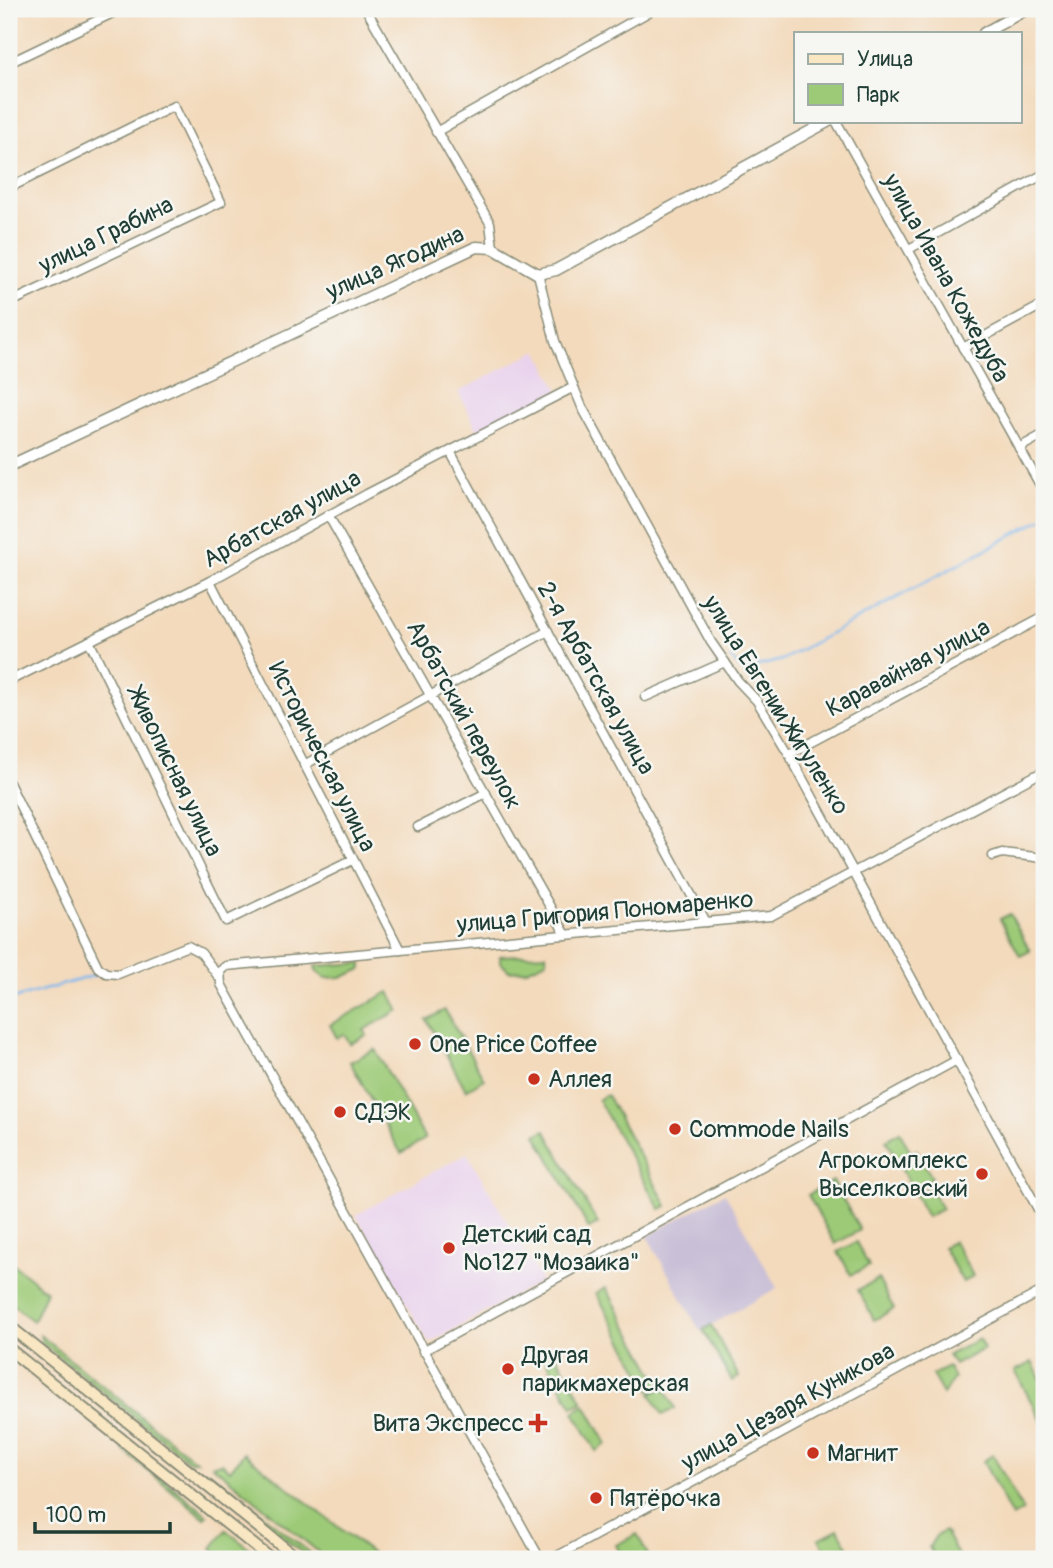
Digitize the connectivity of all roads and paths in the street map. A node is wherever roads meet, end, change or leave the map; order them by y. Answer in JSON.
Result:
{"nodes":[{"id":1,"x":121,"y":9,"type":"edge"},
{"id":2,"x":654,"y":9,"type":"edge"},
{"id":3,"x":1027,"y":9,"type":"edge"},
{"id":4,"x":368,"y":10,"type":"edge"},
{"id":5,"x":986,"y":32,"type":"edge"},
{"id":6,"x":9,"y":63,"type":"edge"},
{"id":7,"x":827,"y":122,"type":"edge"},
{"id":8,"x":837,"y":122,"type":"edge"},
{"id":9,"x":436,"y":132,"type":"junction"},
{"id":10,"x":1044,"y":174,"type":"edge"},
{"id":11,"x":9,"y":188,"type":"edge"},
{"id":12,"x":493,"y":248,"type":"junction"},
{"id":13,"x":909,"y":248,"type":"junction"},
{"id":14,"x":538,"y":274,"type":"junction"},
{"id":15,"x":9,"y":303,"type":"edge"},
{"id":16,"x":1044,"y":304,"type":"edge"},
{"id":17,"x":962,"y":348,"type":"junction"},
{"id":18,"x":572,"y":388,"type":"junction"},
{"id":19,"x":1044,"y":434,"type":"edge"},
{"id":20,"x":1020,"y":448,"type":"junction"},
{"id":21,"x":451,"y":453,"type":"junction"},
{"id":22,"x":9,"y":466,"type":"edge"},
{"id":23,"x":1044,"y":492,"type":"edge"},
{"id":24,"x":328,"y":514,"type":"junction"},
{"id":25,"x":210,"y":581,"type":"junction"},
{"id":26,"x":1044,"y":617,"type":"edge"},
{"id":27,"x":548,"y":631,"type":"junction"},
{"id":28,"x":89,"y":641,"type":"junction"},
{"id":29,"x":725,"y":662,"type":"junction"},
{"id":30,"x":9,"y":681,"type":"edge"},
{"id":31,"x":431,"y":695,"type":"junction"},
{"id":32,"x":645,"y":698,"type":"dead end"},
{"id":33,"x":789,"y":754,"type":"junction"},
{"id":34,"x":304,"y":765,"type":"junction"},
{"id":35,"x":1044,"y":771,"type":"edge"},
{"id":36,"x":9,"y":783,"type":"edge"},
{"id":37,"x":486,"y":793,"type":"junction"},
{"id":38,"x":418,"y":827,"type":"dead end"},
{"id":39,"x":993,"y":856,"type":"dead end"},
{"id":40,"x":1044,"y":858,"type":"edge"},
{"id":41,"x":353,"y":860,"type":"junction"},
{"id":42,"x":855,"y":871,"type":"junction"},
{"id":43,"x":706,"y":922,"type":"junction"},
{"id":44,"x":566,"y":935,"type":"junction"},
{"id":45,"x":400,"y":950,"type":"junction"},
{"id":46,"x":219,"y":973,"type":"junction"},
{"id":47,"x":957,"y":1060,"type":"junction"},
{"id":48,"x":1044,"y":1220,"type":"edge"},
{"id":49,"x":1044,"y":1290,"type":"edge"},
{"id":50,"x":9,"y":1326,"type":"edge"},
{"id":51,"x":9,"y":1349,"type":"edge"},
{"id":52,"x":424,"y":1351,"type":"junction"},
{"id":53,"x":271,"y":1559,"type":"edge"},
{"id":54,"x":298,"y":1559,"type":"edge"},
{"id":55,"x":540,"y":1559,"type":"edge"},
{"id":56,"x":552,"y":1559,"type":"edge"}],
"edges":[{"from":1,"to":6,"type":"street"},
{"from":2,"to":9,"type":"street"},
{"from":3,"to":5,"type":"street"},
{"from":4,"to":9,"type":"street"},
{"from":7,"to":14,"type":"street"},
{"from":8,"to":13,"type":"street","name":"улица Ивана Кожедуба"},
{"from":9,"to":12,"type":"street"},
{"from":10,"to":13,"type":"street"},
{"from":11,"to":15,"type":"street","name":"улица Грабина"},
{"from":12,"to":14,"type":"street","name":"улица Ягодина"},
{"from":12,"to":22,"type":"street","name":"улица Ягодина"},
{"from":13,"to":17,"type":"street","name":"улица Ивана Кожедуба"},
{"from":14,"to":18,"type":"street","name":"улица Евгении Жигуленко"},
{"from":16,"to":17,"type":"street"},
{"from":17,"to":20,"type":"street","name":"улица Ивана Кожедуба"},
{"from":18,"to":21,"type":"street","name":"Арбатская улица"},
{"from":18,"to":29,"type":"street","name":"улица Евгении Жигуленко"},
{"from":19,"to":20,"type":"street"},
{"from":20,"to":23,"type":"street","name":"улица Ивана Кожедуба"},
{"from":21,"to":24,"type":"street","name":"Арбатская улица"},
{"from":21,"to":27,"type":"street","name":"2-я Арбатская улица"},
{"from":24,"to":25,"type":"street","name":"Арбатская улица"},
{"from":24,"to":31,"type":"street","name":"Арбатский переулок"},
{"from":25,"to":28,"type":"street","name":"Арбатская улица"},
{"from":25,"to":34,"type":"street","name":"Историческая улица"},
{"from":26,"to":33,"type":"street","name":"Каравайная улица"},
{"from":27,"to":31,"type":"street"},
{"from":27,"to":43,"type":"street","name":"2-я Арбатская улица"},
{"from":28,"to":30,"type":"street","name":"Арбатская улица"},
{"from":28,"to":41,"type":"street","name":"Живописная улица"},
{"from":29,"to":32,"type":"street"},
{"from":29,"to":33,"type":"street","name":"улица Евгении Жигуленко"},
{"from":31,"to":34,"type":"street"},
{"from":31,"to":37,"type":"street","name":"Арбатский переулок"},
{"from":33,"to":42,"type":"street","name":"улица Евгении Жигуленко"},
{"from":34,"to":41,"type":"street","name":"Историческая улица"},
{"from":35,"to":42,"type":"street","name":"улица Григория Пономаренко"},
{"from":36,"to":46,"type":"street"},
{"from":37,"to":38,"type":"street"},
{"from":37,"to":44,"type":"street","name":"Арбатский переулок"},
{"from":39,"to":40,"type":"street"},
{"from":41,"to":45,"type":"street","name":"Историческая улица"},
{"from":42,"to":43,"type":"street","name":"улица Григория Пономаренко"},
{"from":42,"to":47,"type":"street","name":"улица Евгении Жигуленко"},
{"from":43,"to":44,"type":"street","name":"улица Григория Пономаренко"},
{"from":44,"to":45,"type":"street","name":"улица Григория Пономаренко"},
{"from":45,"to":46,"type":"street","name":"улица Григория Пономаренко"},
{"from":46,"to":52,"type":"street"},
{"from":47,"to":48,"type":"street","name":"улица Евгении Жигуленко"},
{"from":47,"to":52,"type":"street"},
{"from":49,"to":56,"type":"street","name":"улица Цезаря Куникова"},
{"from":50,"to":54,"type":"main road"},
{"from":51,"to":53,"type":"main road"},
{"from":52,"to":55,"type":"street"}]}
